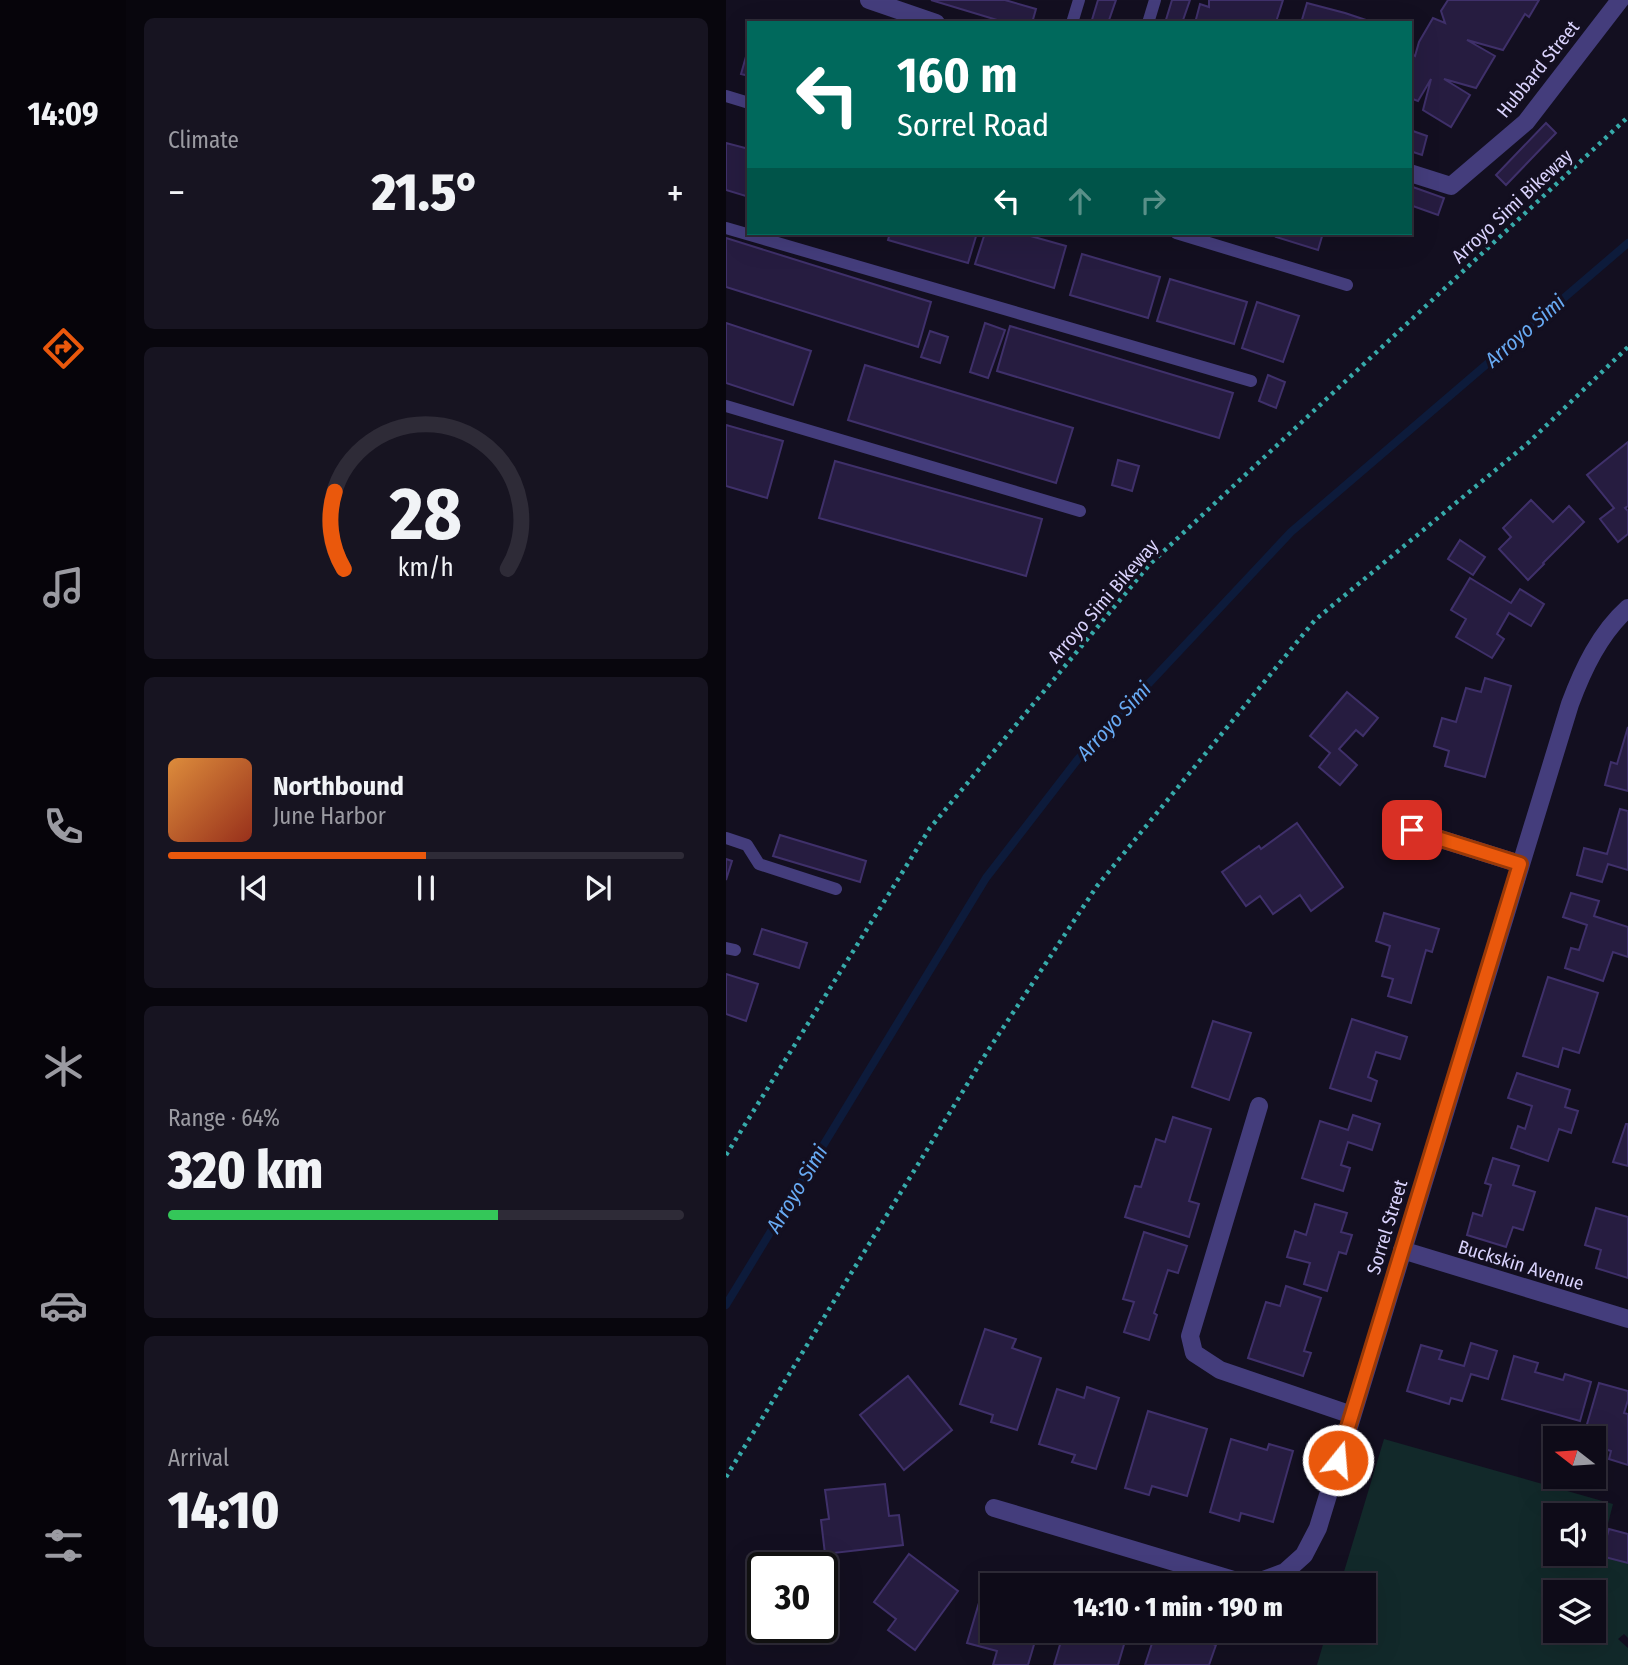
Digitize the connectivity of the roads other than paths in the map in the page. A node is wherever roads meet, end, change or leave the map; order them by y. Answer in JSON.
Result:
{"nodes":[{"id":1,"x":869,"y":0,"type":"edge"},
{"id":2,"x":1078,"y":0,"type":"edge"},
{"id":3,"x":1155,"y":0,"type":"edge"},
{"id":4,"x":1620,"y":0,"type":"edge"},
{"id":5,"x":930,"y":21,"type":"edge"},
{"id":6,"x":1073,"y":21,"type":"edge"},
{"id":7,"x":1149,"y":21,"type":"edge"},
{"id":8,"x":726,"y":96,"type":"edge"},
{"id":9,"x":747,"y":102,"type":"edge"},
{"id":10,"x":1412,"y":174,"type":"edge"},
{"id":11,"x":726,"y":228,"type":"edge"},
{"id":12,"x":747,"y":234,"type":"edge"},
{"id":13,"x":750,"y":235,"type":"edge"},
{"id":14,"x":1183,"y":235,"type":"edge"},
{"id":15,"x":1347,"y":285,"type":"dead end"},
{"id":16,"x":1250,"y":381,"type":"dead end"},
{"id":17,"x":726,"y":406,"type":"edge"},
{"id":18,"x":1080,"y":511,"type":"dead end"},
{"id":19,"x":1628,"y":608,"type":"edge"},
{"id":20,"x":1412,"y":830,"type":"dead end"},
{"id":21,"x":726,"y":838,"type":"edge"},
{"id":22,"x":1520,"y":864,"type":"junction"},
{"id":23,"x":836,"y":889,"type":"dead end"},
{"id":24,"x":1259,"y":1106,"type":"dead end"},
{"id":25,"x":1402,"y":1250,"type":"junction"},
{"id":26,"x":1628,"y":1319,"type":"edge"},
{"id":27,"x":1352,"y":1415,"type":"junction"},
{"id":28,"x":994,"y":1508,"type":"dead end"}],
"edges":[{"from":1,"to":5,"type":"street"},
{"from":2,"to":6,"type":"lane"},
{"from":3,"to":7,"type":"lane"},
{"from":4,"to":10,"type":"street","name":"Hubbard Street"},
{"from":8,"to":9,"type":"lane"},
{"from":11,"to":12,"type":"lane"},
{"from":13,"to":16,"type":"lane"},
{"from":14,"to":15,"type":"lane"},
{"from":17,"to":18,"type":"lane"},
{"from":19,"to":22,"type":"street","name":"Sorrel Street"},
{"from":20,"to":22,"type":"street"},
{"from":21,"to":23,"type":"lane"},
{"from":22,"to":25,"type":"street","name":"Sorrel Street"},
{"from":24,"to":27,"type":"street"},
{"from":25,"to":26,"type":"street","name":"Buckskin Avenue"},
{"from":25,"to":27,"type":"street","name":"Sorrel Street"},
{"from":27,"to":28,"type":"street","name":"Sorrel Street"}]}
